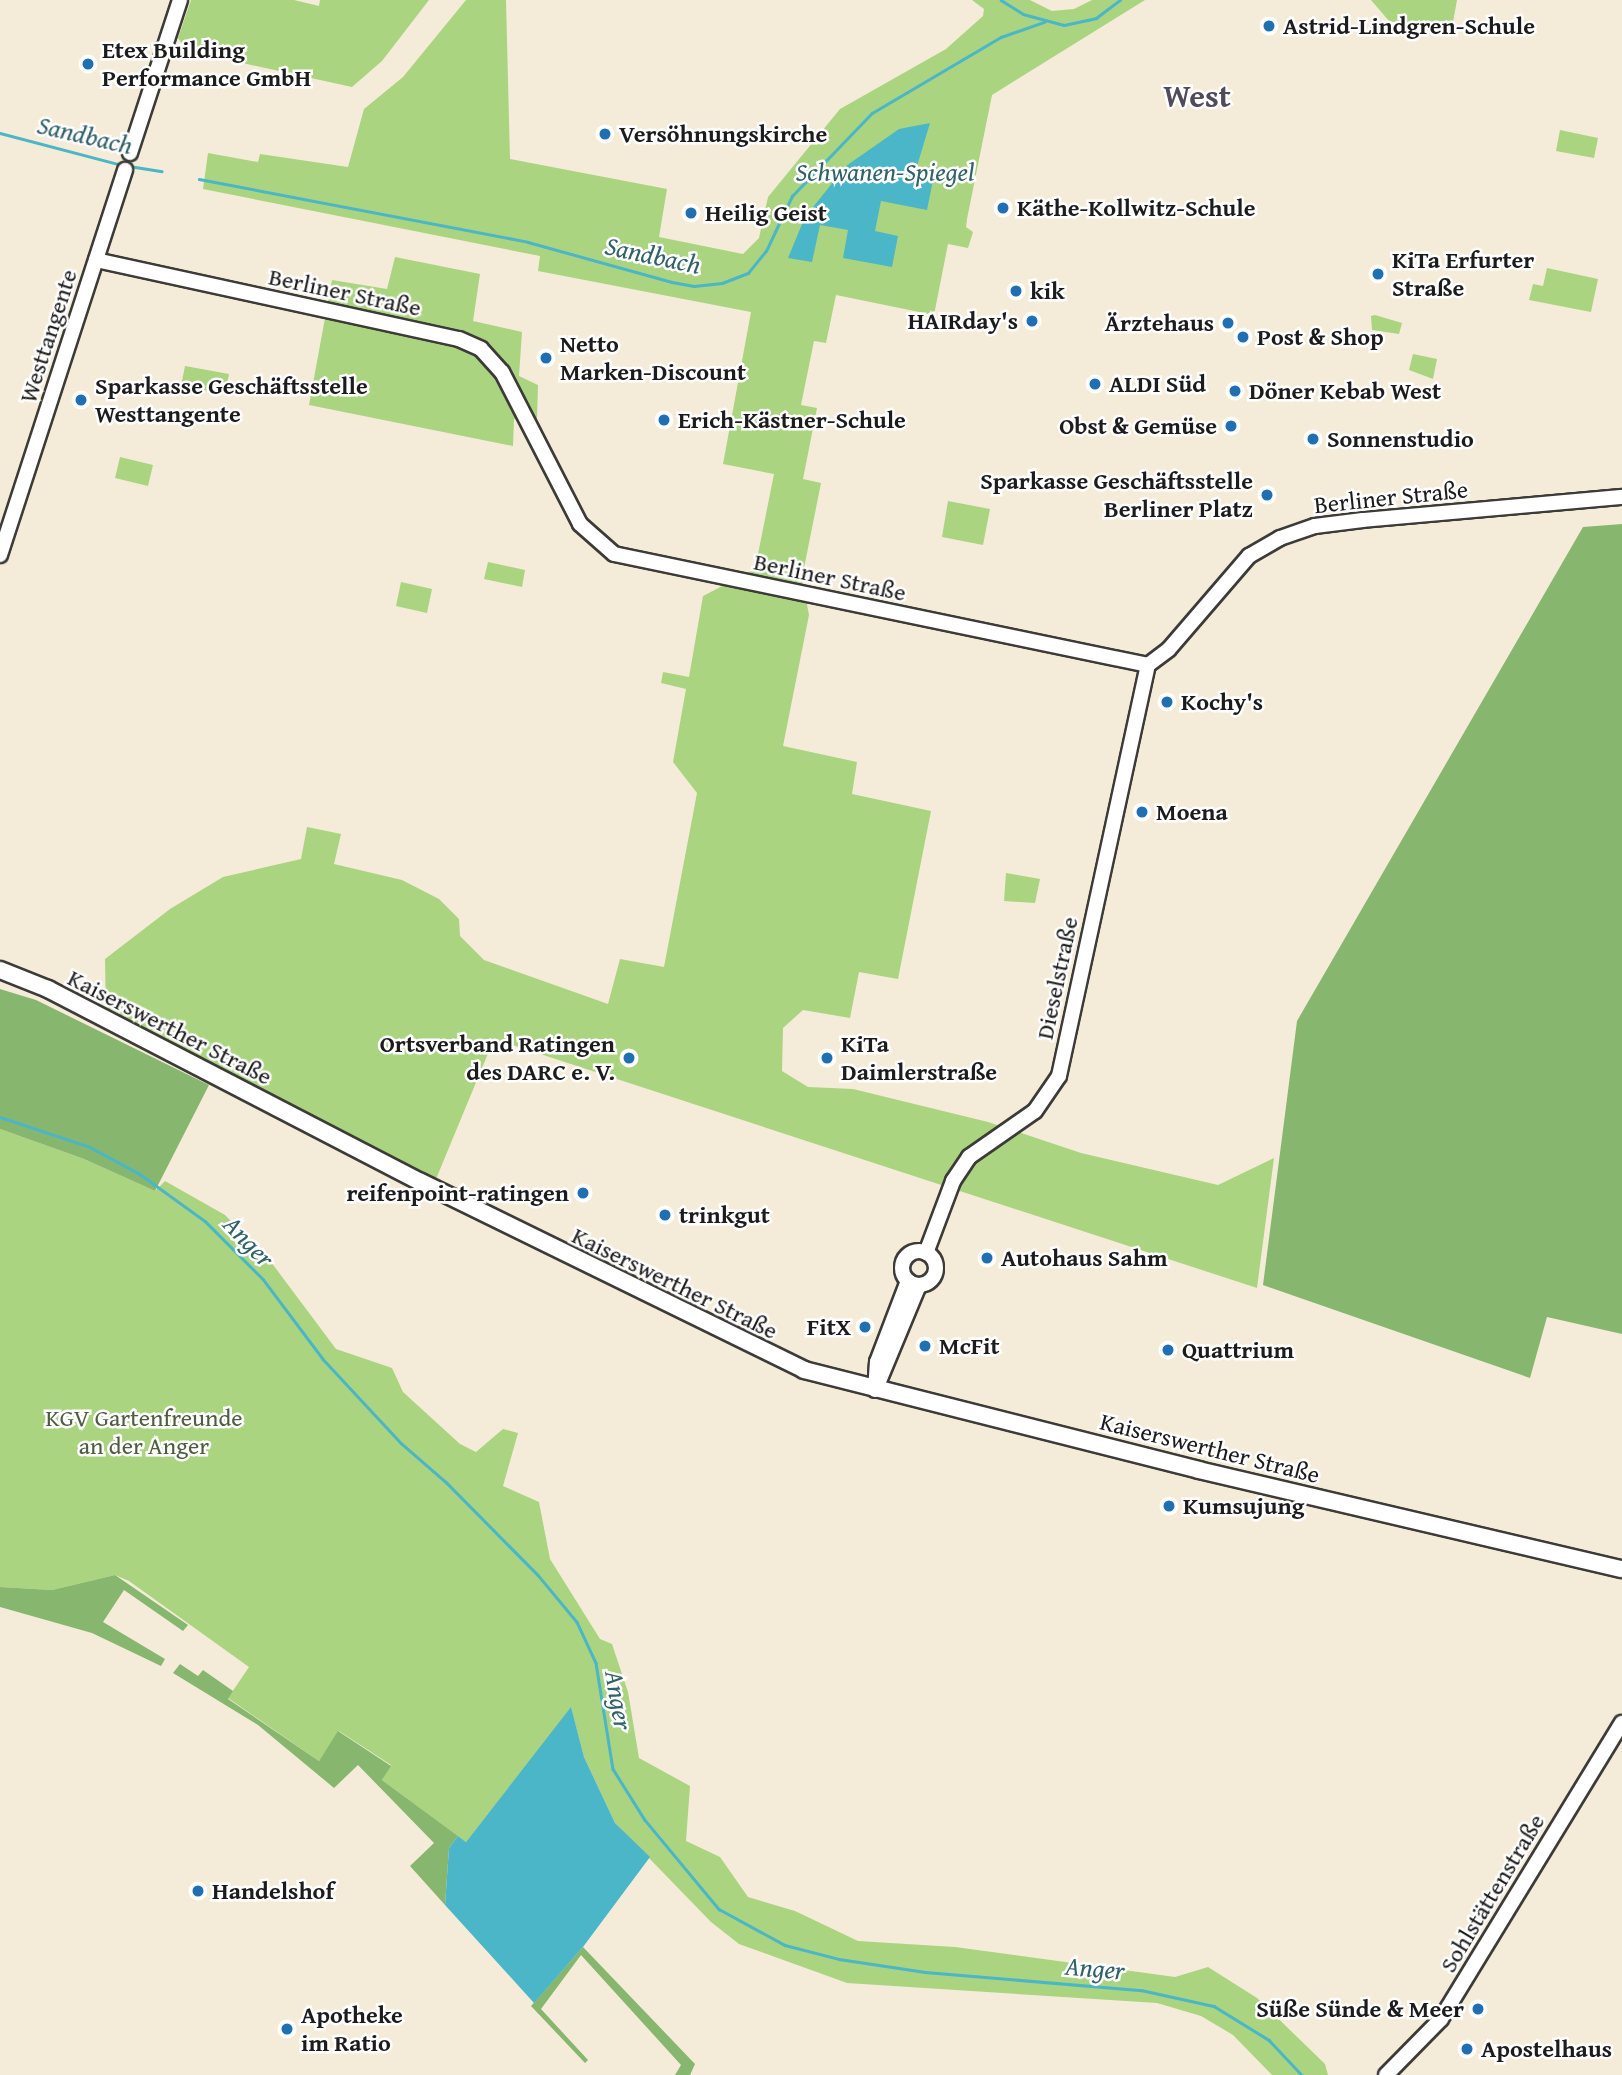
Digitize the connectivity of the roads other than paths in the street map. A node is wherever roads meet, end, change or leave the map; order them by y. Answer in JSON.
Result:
{"nodes":[{"id":1,"x":180,"y":0,"type":"edge"},
{"id":2,"x":130,"y":153,"type":"dead end"},
{"id":3,"x":125,"y":170,"type":"dead end"},
{"id":4,"x":96,"y":261,"type":"junction"},
{"id":5,"x":1622,"y":497,"type":"edge"},
{"id":6,"x":0,"y":555,"type":"edge"},
{"id":7,"x":1148,"y":665,"type":"junction"},
{"id":8,"x":0,"y":970,"type":"edge"},
{"id":9,"x":926,"y":1253,"type":"junction"},
{"id":10,"x":914,"y":1283,"type":"junction"},
{"id":11,"x":875,"y":1390,"type":"junction"},
{"id":12,"x":1622,"y":1569,"type":"edge"},
{"id":13,"x":1622,"y":1723,"type":"edge"},
{"id":14,"x":1386,"y":2075,"type":"edge"}],
"edges":[{"from":1,"to":2,"type":"street"},
{"from":3,"to":4,"type":"street","name":"Westtangente"},
{"from":4,"to":6,"type":"street","name":"Westtangente"},
{"from":4,"to":7,"type":"street","name":"Berliner Straße"},
{"from":5,"to":7,"type":"street","name":"Berliner Straße"},
{"from":7,"to":9,"type":"street","name":"Dieselstraße"},
{"from":8,"to":11,"type":"main road","name":"Kaiserswerther Straße"},
{"from":9,"to":10,"type":"street"},
{"from":9,"to":10,"type":"street"},
{"from":10,"to":11,"type":"street"},
{"from":11,"to":12,"type":"main road","name":"Kaiserswerther Straße"},
{"from":13,"to":14,"type":"street","name":"Sohlstättenstraße"}]}
